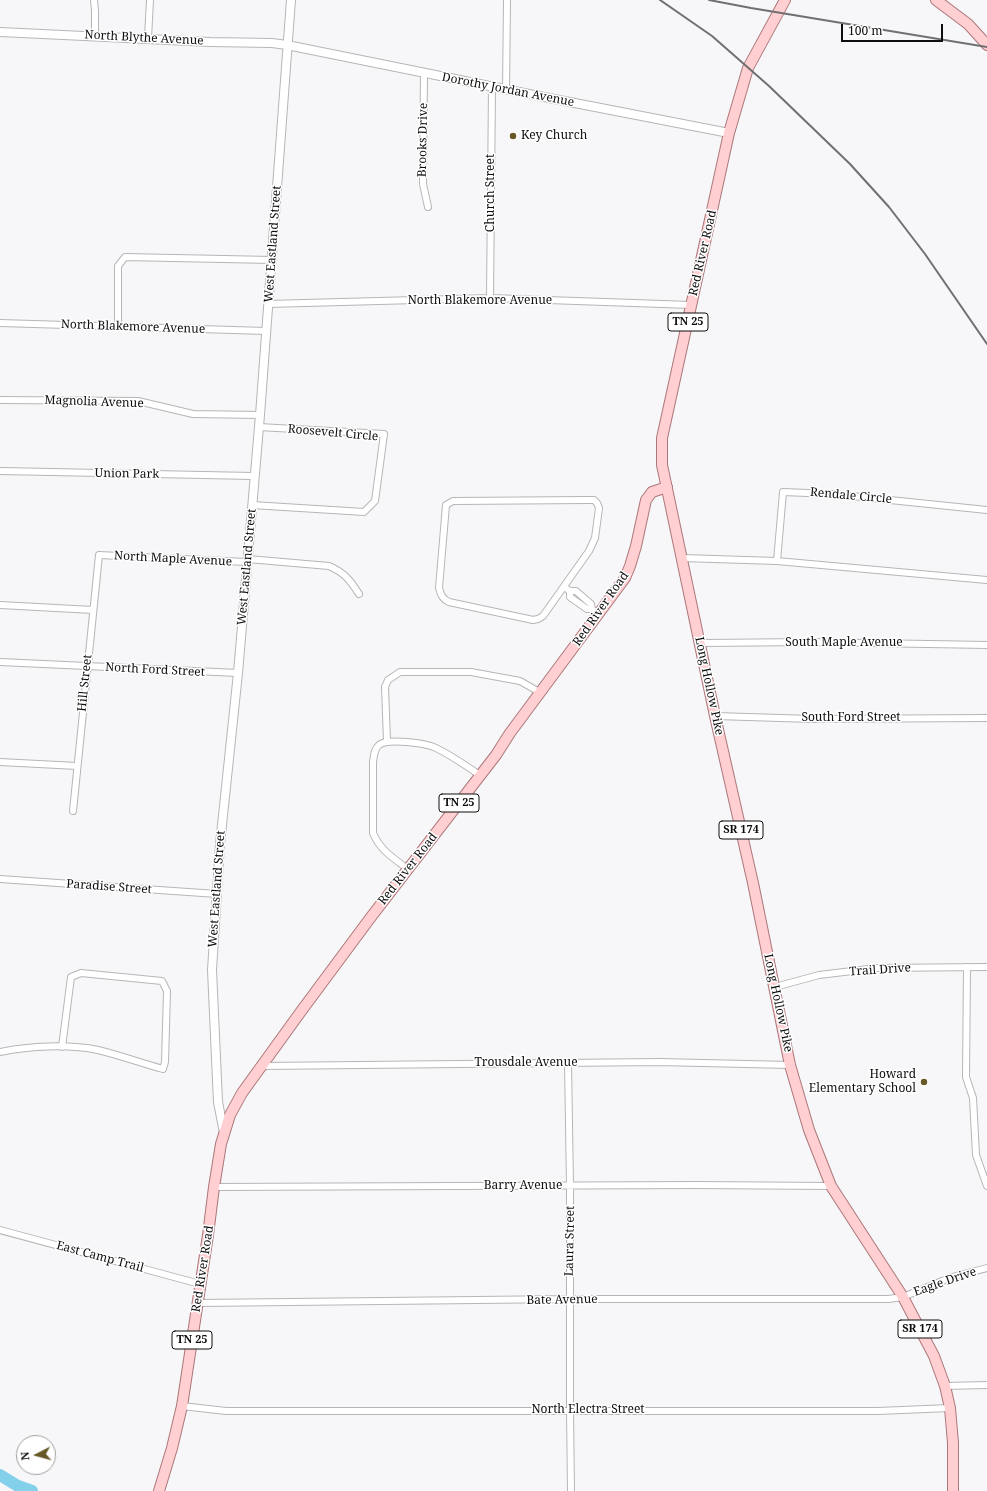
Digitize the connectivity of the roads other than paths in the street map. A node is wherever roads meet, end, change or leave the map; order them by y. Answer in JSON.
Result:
{"nodes":[{"id":1,"x":94,"y":0,"type":"edge"},
{"id":2,"x":150,"y":0,"type":"edge"},
{"id":3,"x":291,"y":0,"type":"edge"},
{"id":4,"x":507,"y":0,"type":"edge"},
{"id":5,"x":785,"y":0,"type":"edge"},
{"id":6,"x":936,"y":0,"type":"edge"},
{"id":7,"x":0,"y":32,"type":"edge"},
{"id":8,"x":95,"y":36,"type":"junction"},
{"id":9,"x":148,"y":38,"type":"junction"},
{"id":10,"x":287,"y":45,"type":"junction"},
{"id":11,"x":987,"y":45,"type":"edge"},
{"id":12,"x":424,"y":73,"type":"junction"},
{"id":13,"x":492,"y":87,"type":"junction"},
{"id":14,"x":506,"y":90,"type":"junction"},
{"id":15,"x":729,"y":133,"type":"junction"},
{"id":16,"x":428,"y":207,"type":"dead end"},
{"id":17,"x":272,"y":260,"type":"junction"},
{"id":18,"x":490,"y":298,"type":"junction"},
{"id":19,"x":268,"y":304,"type":"junction"},
{"id":20,"x":691,"y":305,"type":"junction"},
{"id":21,"x":0,"y":323,"type":"edge"},
{"id":22,"x":118,"y":326,"type":"junction"},
{"id":23,"x":266,"y":331,"type":"junction"},
{"id":24,"x":0,"y":400,"type":"edge"},
{"id":25,"x":260,"y":415,"type":"junction"},
{"id":26,"x":259,"y":427,"type":"junction"},
{"id":27,"x":0,"y":471,"type":"edge"},
{"id":28,"x":254,"y":476,"type":"junction"},
{"id":29,"x":667,"y":487,"type":"junction"},
{"id":30,"x":252,"y":505,"type":"junction"},
{"id":31,"x":987,"y":510,"type":"edge"},
{"id":32,"x":99,"y":555,"type":"joint"},
{"id":33,"x":682,"y":558,"type":"junction"},
{"id":34,"x":248,"y":560,"type":"junction"},
{"id":35,"x":777,"y":560,"type":"junction"},
{"id":36,"x":987,"y":580,"type":"edge"},
{"id":37,"x":564,"y":586,"type":"junction"},
{"id":38,"x":359,"y":594,"type":"dead end"},
{"id":39,"x":0,"y":605,"type":"edge"},
{"id":40,"x":93,"y":610,"type":"junction"},
{"id":41,"x":595,"y":612,"type":"junction"},
{"id":42,"x":701,"y":643,"type":"junction"},
{"id":43,"x":987,"y":645,"type":"edge"},
{"id":44,"x":0,"y":662,"type":"edge"},
{"id":45,"x":87,"y":666,"type":"junction"},
{"id":46,"x":238,"y":673,"type":"junction"},
{"id":47,"x":541,"y":692,"type":"junction"},
{"id":48,"x":715,"y":716,"type":"junction"},
{"id":49,"x":987,"y":718,"type":"edge"},
{"id":50,"x":387,"y":741,"type":"junction"},
{"id":51,"x":0,"y":762,"type":"edge"},
{"id":52,"x":77,"y":766,"type":"junction"},
{"id":53,"x":480,"y":775,"type":"junction"},
{"id":54,"x":73,"y":811,"type":"dead end"},
{"id":55,"x":408,"y":868,"type":"junction"},
{"id":56,"x":0,"y":879,"type":"edge"},
{"id":57,"x":217,"y":894,"type":"junction"},
{"id":58,"x":967,"y":967,"type":"junction"},
{"id":59,"x":987,"y":967,"type":"edge"},
{"id":60,"x":775,"y":987,"type":"junction"},
{"id":61,"x":62,"y":1047,"type":"junction"},
{"id":62,"x":0,"y":1052,"type":"edge"},
{"id":63,"x":568,"y":1063,"type":"junction"},
{"id":64,"x":790,"y":1065,"type":"junction"},
{"id":65,"x":261,"y":1066,"type":"junction"},
{"id":66,"x":230,"y":1115,"type":"joint"},
{"id":67,"x":224,"y":1133,"type":"junction"},
{"id":68,"x":570,"y":1186,"type":"junction"},
{"id":69,"x":831,"y":1186,"type":"junction"},
{"id":70,"x":987,"y":1186,"type":"edge"},
{"id":71,"x":214,"y":1187,"type":"junction"},
{"id":72,"x":0,"y":1230,"type":"edge"},
{"id":73,"x":987,"y":1268,"type":"edge"},
{"id":74,"x":200,"y":1284,"type":"junction"},
{"id":75,"x":903,"y":1297,"type":"junction"},
{"id":76,"x":569,"y":1299,"type":"junction"},
{"id":77,"x":198,"y":1304,"type":"junction"},
{"id":78,"x":987,"y":1385,"type":"edge"},
{"id":79,"x":945,"y":1386,"type":"junction"},
{"id":80,"x":182,"y":1406,"type":"junction"},
{"id":81,"x":950,"y":1408,"type":"junction"},
{"id":82,"x":570,"y":1410,"type":"junction"},
{"id":83,"x":159,"y":1491,"type":"edge"},
{"id":84,"x":571,"y":1491,"type":"edge"},
{"id":85,"x":953,"y":1491,"type":"edge"}],
"edges":[{"from":1,"to":8,"type":"street"},
{"from":2,"to":9,"type":"street"},
{"from":3,"to":10,"type":"street","name":"West Eastland Street"},
{"from":4,"to":14,"type":"street"},
{"from":5,"to":15,"type":"main road","name":"Red River Road","number":"TN 25"},
{"from":6,"to":11,"type":"main road"},
{"from":7,"to":8,"type":"street","name":"North Blythe Avenue"},
{"from":8,"to":9,"type":"street","name":"North Blythe Avenue"},
{"from":9,"to":10,"type":"street","name":"North Blythe Avenue"},
{"from":10,"to":12,"type":"street","name":"Dorothy Jordan Avenue"},
{"from":10,"to":17,"type":"street","name":"West Eastland Street"},
{"from":12,"to":13,"type":"street","name":"Dorothy Jordan Avenue"},
{"from":12,"to":16,"type":"street","name":"Brooks Drive"},
{"from":13,"to":14,"type":"street","name":"Dorothy Jordan Avenue"},
{"from":13,"to":18,"type":"street","name":"Church Street"},
{"from":14,"to":15,"type":"street","name":"Dorothy Jordan Avenue"},
{"from":15,"to":20,"type":"main road","name":"Red River Road","number":"TN 25"},
{"from":17,"to":19,"type":"street","name":"West Eastland Street"},
{"from":17,"to":22,"type":"street"},
{"from":18,"to":19,"type":"street","name":"North Blakemore Avenue"},
{"from":18,"to":20,"type":"street","name":"North Blakemore Avenue"},
{"from":19,"to":23,"type":"street","name":"West Eastland Street"},
{"from":20,"to":29,"type":"main road","name":"Red River Road","number":"TN 25"},
{"from":21,"to":22,"type":"street","name":"North Blakemore Avenue"},
{"from":22,"to":23,"type":"street","name":"North Blakemore Avenue"},
{"from":23,"to":25,"type":"street","name":"West Eastland Street"},
{"from":24,"to":25,"type":"street","name":"Magnolia Avenue"},
{"from":25,"to":26,"type":"street","name":"West Eastland Street"},
{"from":26,"to":28,"type":"street","name":"West Eastland Street"},
{"from":26,"to":30,"type":"street","name":"Roosevelt Circle"},
{"from":27,"to":28,"type":"street","name":"Union Park"},
{"from":28,"to":30,"type":"street","name":"West Eastland Street"},
{"from":29,"to":33,"type":"main road","name":"Long Hollow Pike","number":"SR 174"},
{"from":29,"to":41,"type":"main road","name":"Red River Road","number":"TN 25"},
{"from":30,"to":34,"type":"street","name":"West Eastland Street"},
{"from":31,"to":35,"type":"street","name":"Rendale Circle"},
{"from":32,"to":34,"type":"street","name":"North Maple Avenue"},
{"from":32,"to":40,"type":"street","name":"Hill Street"},
{"from":33,"to":35,"type":"street"},
{"from":33,"to":42,"type":"main road","name":"Long Hollow Pike","number":"SR 174"},
{"from":34,"to":38,"type":"street","name":"North Maple Avenue"},
{"from":34,"to":46,"type":"street","name":"West Eastland Street"},
{"from":35,"to":36,"type":"street"},
{"from":37,"to":37,"type":"street"},
{"from":37,"to":41,"type":"street"},
{"from":39,"to":40,"type":"street"},
{"from":40,"to":45,"type":"street","name":"Hill Street"},
{"from":41,"to":47,"type":"main road","name":"Red River Road","number":"TN 25"},
{"from":42,"to":43,"type":"street","name":"South Maple Avenue"},
{"from":42,"to":48,"type":"main road","name":"Long Hollow Pike","number":"SR 174"},
{"from":44,"to":45,"type":"street","name":"North Ford Street"},
{"from":45,"to":46,"type":"street","name":"North Ford Street"},
{"from":45,"to":52,"type":"street","name":"Hill Street"},
{"from":46,"to":57,"type":"street","name":"West Eastland Street"},
{"from":47,"to":50,"type":"street"},
{"from":47,"to":53,"type":"main road","name":"Red River Road","number":"TN 25"},
{"from":48,"to":49,"type":"street","name":"South Ford Street"},
{"from":48,"to":60,"type":"main road","name":"Long Hollow Pike","number":"SR 174"},
{"from":50,"to":53,"type":"street"},
{"from":50,"to":55,"type":"street"},
{"from":51,"to":52,"type":"street"},
{"from":52,"to":54,"type":"street","name":"Hill Street"},
{"from":53,"to":55,"type":"main road","name":"Red River Road","number":"TN 25"},
{"from":55,"to":65,"type":"main road","name":"Red River Road","number":"TN 25"},
{"from":56,"to":57,"type":"street","name":"Paradise Street"},
{"from":57,"to":67,"type":"street","name":"West Eastland Street"},
{"from":58,"to":59,"type":"street","name":"Trail Drive"},
{"from":58,"to":60,"type":"street","name":"Trail Drive"},
{"from":58,"to":70,"type":"street"},
{"from":60,"to":64,"type":"main road","name":"Long Hollow Pike","number":"SR 174"},
{"from":61,"to":61,"type":"street"},
{"from":61,"to":62,"type":"street"},
{"from":63,"to":64,"type":"street","name":"Trousdale Avenue"},
{"from":63,"to":65,"type":"street","name":"Trousdale Avenue"},
{"from":63,"to":68,"type":"street","name":"Laura Street"},
{"from":64,"to":69,"type":"main road","name":"Long Hollow Pike","number":"SR 174"},
{"from":65,"to":66,"type":"main road","name":"Red River Road","number":"TN 25"},
{"from":66,"to":67,"type":"main road","name":"West Eastland Street","number":"TN 25"},
{"from":67,"to":71,"type":"main road","name":"West Eastland Street","number":"TN 25"},
{"from":68,"to":69,"type":"street","name":"Barry Avenue"},
{"from":68,"to":71,"type":"street","name":"Barry Avenue"},
{"from":68,"to":76,"type":"street","name":"Laura Street"},
{"from":69,"to":75,"type":"main road","name":"Long Hollow Pike","number":"SR 174"},
{"from":71,"to":74,"type":"main road","name":"Red River Road","number":"TN 25"},
{"from":72,"to":74,"type":"street","name":"East Camp Trail"},
{"from":73,"to":75,"type":"street","name":"Eagle Drive"},
{"from":74,"to":77,"type":"main road","name":"Red River Road","number":"TN 25"},
{"from":75,"to":76,"type":"street","name":"Bate Avenue"},
{"from":75,"to":79,"type":"main road","name":"Long Hollow Pike","number":"SR 174"},
{"from":76,"to":77,"type":"street","name":"Bate Avenue"},
{"from":76,"to":82,"type":"street","name":"Laura Street"},
{"from":77,"to":80,"type":"main road","name":"Red River Road","number":"TN 25"},
{"from":78,"to":79,"type":"street"},
{"from":79,"to":81,"type":"main road","name":"Long Hollow Pike","number":"SR 174"},
{"from":80,"to":82,"type":"street","name":"North Electra Street"},
{"from":80,"to":83,"type":"main road","name":"Red River Road","number":"TN 25"},
{"from":81,"to":82,"type":"street","name":"North Electra Street"},
{"from":81,"to":85,"type":"main road","name":"Long Hollow Pike","number":"SR 174"},
{"from":82,"to":84,"type":"street","name":"Laura Street"}]}
